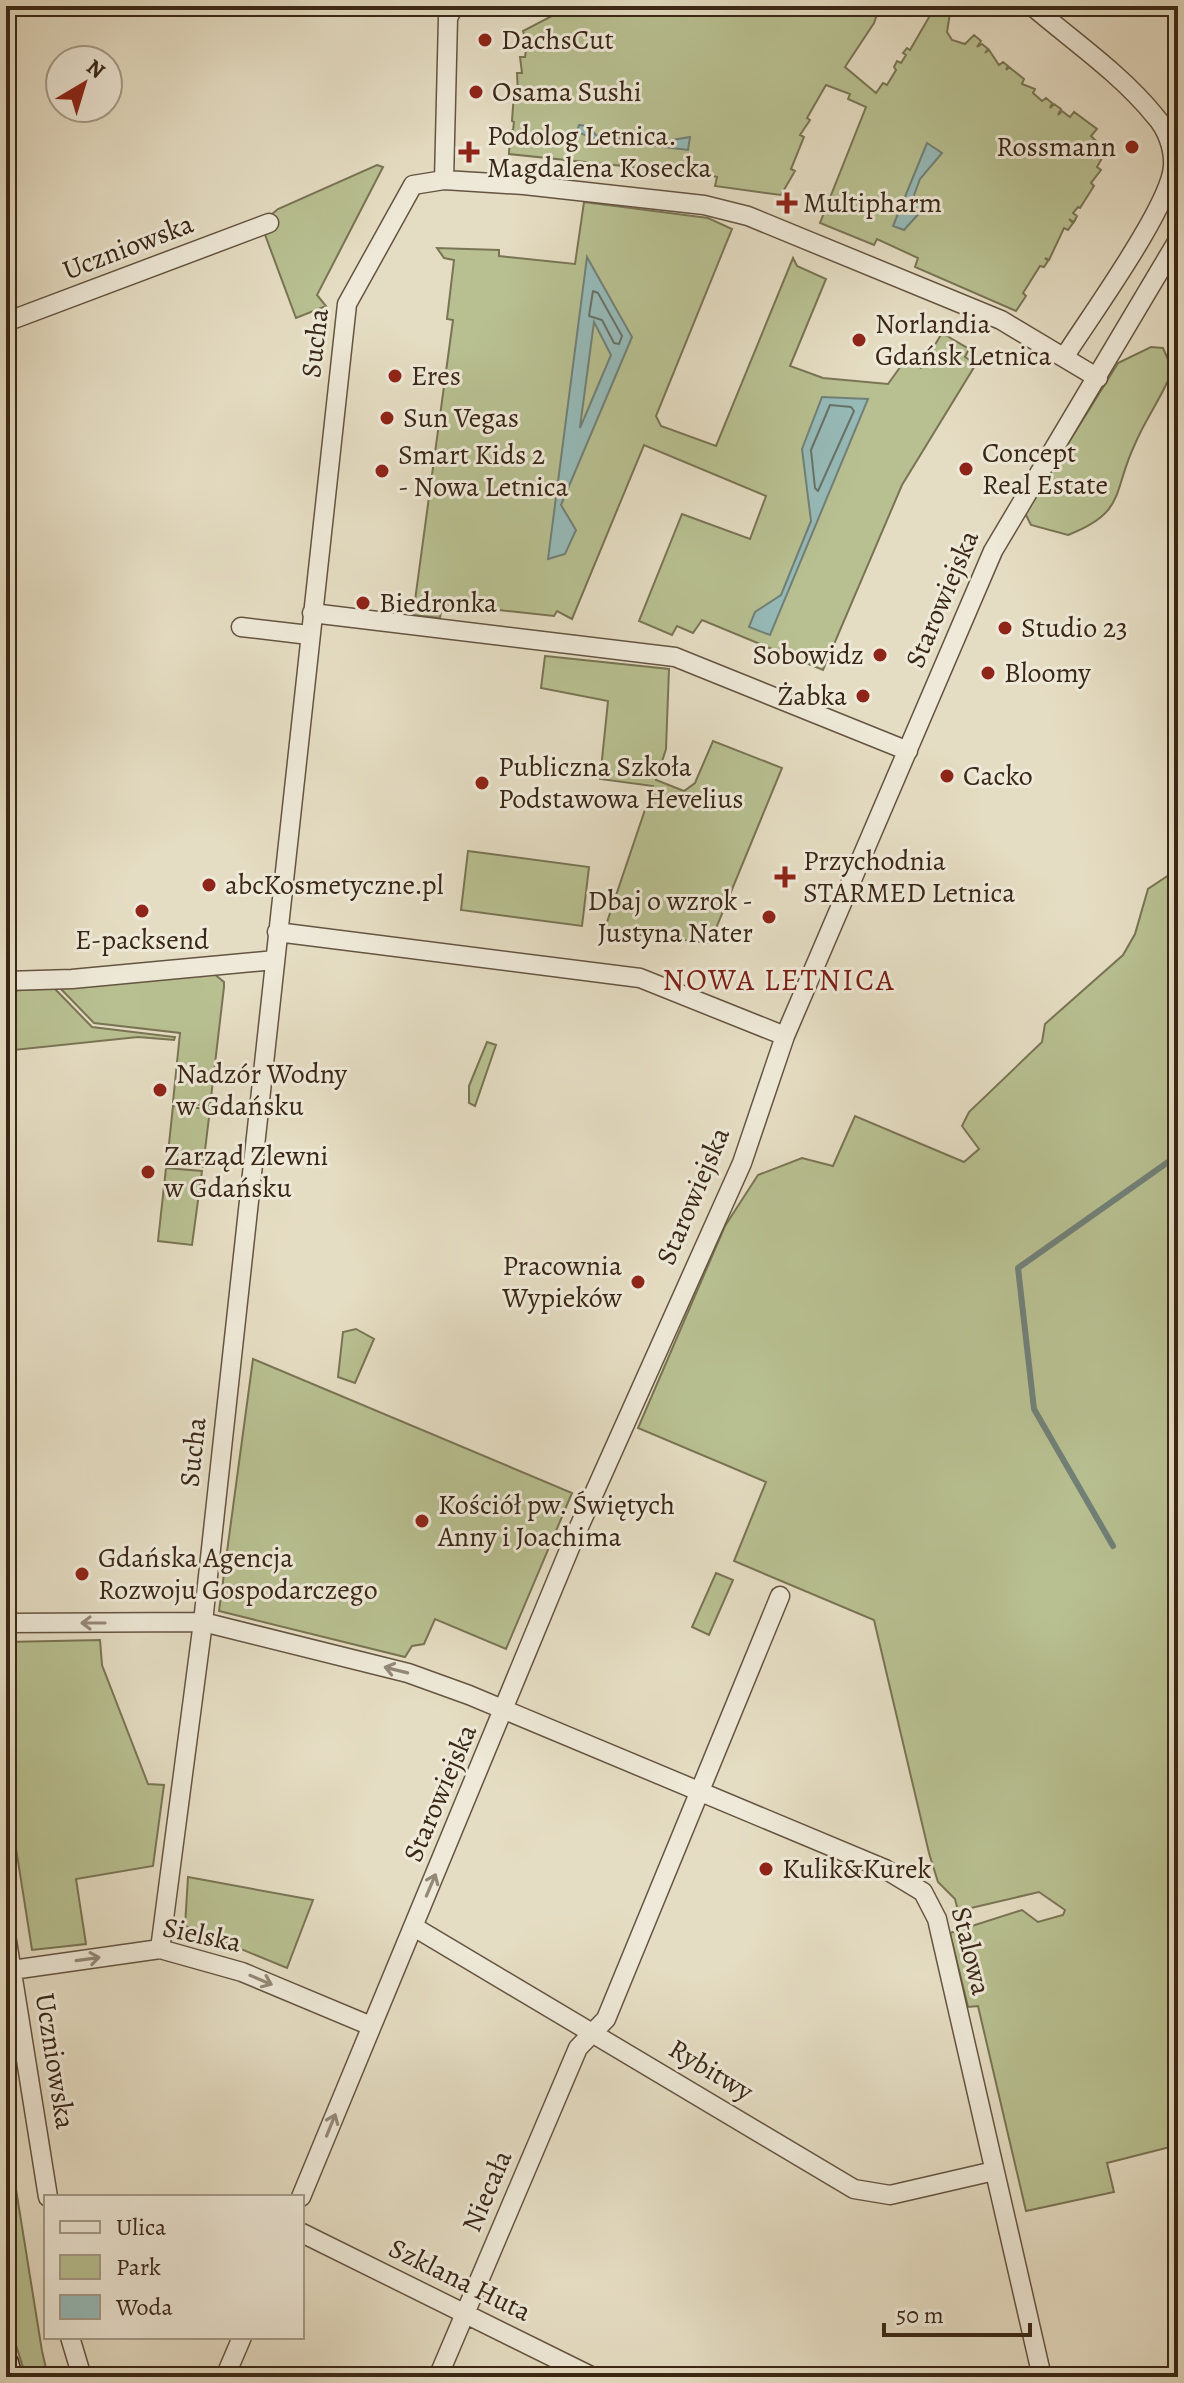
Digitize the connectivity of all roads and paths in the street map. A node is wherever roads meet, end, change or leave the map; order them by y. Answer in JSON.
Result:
{"nodes":[{"id":1,"x":454,"y":6,"type":"edge"},
{"id":2,"x":1032,"y":6,"type":"edge"},
{"id":3,"x":444,"y":180,"type":"junction"},
{"id":4,"x":269,"y":223,"type":"dead end"},
{"id":5,"x":1178,"y":240,"type":"edge"},
{"id":6,"x":6,"y":322,"type":"edge"},
{"id":7,"x":1065,"y":356,"type":"junction"},
{"id":8,"x":1098,"y":378,"type":"junction"},
{"id":9,"x":312,"y":613,"type":"junction"},
{"id":10,"x":241,"y":627,"type":"dead end"},
{"id":11,"x":309,"y":635,"type":"junction"},
{"id":12,"x":908,"y":751,"type":"junction"},
{"id":13,"x":277,"y":932,"type":"junction"},
{"id":14,"x":275,"y":960,"type":"junction"},
{"id":15,"x":6,"y":981,"type":"edge"},
{"id":16,"x":785,"y":1036,"type":"junction"},
{"id":17,"x":780,"y":1596,"type":"dead end"},
{"id":18,"x":203,"y":1622,"type":"junction"},
{"id":19,"x":6,"y":1623,"type":"edge"},
{"id":20,"x":505,"y":1711,"type":"junction"},
{"id":21,"x":701,"y":1794,"type":"junction"},
{"id":22,"x":414,"y":1927,"type":"junction"},
{"id":23,"x":6,"y":1935,"type":"edge"},
{"id":24,"x":160,"y":1949,"type":"junction"},
{"id":25,"x":12,"y":1970,"type":"junction"},
{"id":26,"x":371,"y":2026,"type":"junction"},
{"id":27,"x":593,"y":2031,"type":"junction"},
{"id":28,"x":994,"y":2171,"type":"junction"},
{"id":29,"x":48,"y":2195,"type":"edge"},
{"id":30,"x":302,"y":2195,"type":"edge"},
{"id":31,"x":304,"y":2234,"type":"edge"},
{"id":32,"x":464,"y":2313,"type":"junction"},
{"id":33,"x":71,"y":2339,"type":"edge"},
{"id":34,"x":241,"y":2339,"type":"edge"},
{"id":35,"x":6,"y":2363,"type":"edge"},
{"id":36,"x":10,"y":2377,"type":"edge"},
{"id":37,"x":82,"y":2377,"type":"edge"},
{"id":38,"x":225,"y":2377,"type":"edge"},
{"id":39,"x":438,"y":2377,"type":"edge"},
{"id":40,"x":593,"y":2377,"type":"edge"},
{"id":41,"x":1042,"y":2377,"type":"edge"}],
"edges":[{"from":1,"to":3,"type":"street"},
{"from":2,"to":7,"type":"street"},
{"from":3,"to":7,"type":"street"},
{"from":3,"to":9,"type":"street","name":"Sucha"},
{"from":4,"to":6,"type":"street","name":"Uczniowska"},
{"from":5,"to":8,"type":"street","name":"Starowiejska"},
{"from":7,"to":8,"type":"street"},
{"from":8,"to":12,"type":"street","name":"Starowiejska"},
{"from":9,"to":11,"type":"street","name":"Sucha"},
{"from":9,"to":12,"type":"street"},
{"from":10,"to":11,"type":"street"},
{"from":11,"to":13,"type":"street","name":"Sucha"},
{"from":12,"to":16,"type":"street","name":"Starowiejska"},
{"from":13,"to":14,"type":"street","name":"Sucha"},
{"from":13,"to":16,"type":"street"},
{"from":14,"to":15,"type":"street"},
{"from":14,"to":18,"type":"street","name":"Sucha"},
{"from":16,"to":20,"type":"street","name":"Starowiejska"},
{"from":17,"to":21,"type":"street","name":"Niecała"},
{"from":18,"to":19,"type":"street","name":"Stalowa","one_way":true},
{"from":20,"to":18,"type":"street","name":"Stalowa","one_way":true},
{"from":18,"to":24,"type":"street","name":"Sucha"},
{"from":20,"to":21,"type":"street","name":"Stalowa"},
{"from":22,"to":20,"type":"street","name":"Starowiejska","one_way":true},
{"from":21,"to":27,"type":"street","name":"Niecała"},
{"from":21,"to":28,"type":"street","name":"Stalowa"},
{"from":22,"to":26,"type":"street","name":"Starowiejska"},
{"from":22,"to":27,"type":"street","name":"Rybitwy"},
{"from":23,"to":25,"type":"street","name":"Uczniowska"},
{"from":25,"to":24,"type":"street","name":"Sielska","one_way":true},
{"from":24,"to":26,"type":"street","name":"Sielska","one_way":true},
{"from":25,"to":29,"type":"street","name":"Uczniowska"},
{"from":30,"to":26,"type":"street","name":"Starowiejska","one_way":true},
{"from":27,"to":28,"type":"street","name":"Rybitwy"},
{"from":27,"to":32,"type":"street","name":"Niecała"},
{"from":28,"to":41,"type":"street","name":"Stalowa"},
{"from":31,"to":32,"type":"street","name":"Szklana Huta"},
{"from":32,"to":39,"type":"street","name":"Niecała"},
{"from":32,"to":40,"type":"street","name":"Szklana Huta"},
{"from":33,"to":37,"type":"street"},
{"from":34,"to":38,"type":"street"},
{"from":35,"to":36,"type":"main road"}]}
